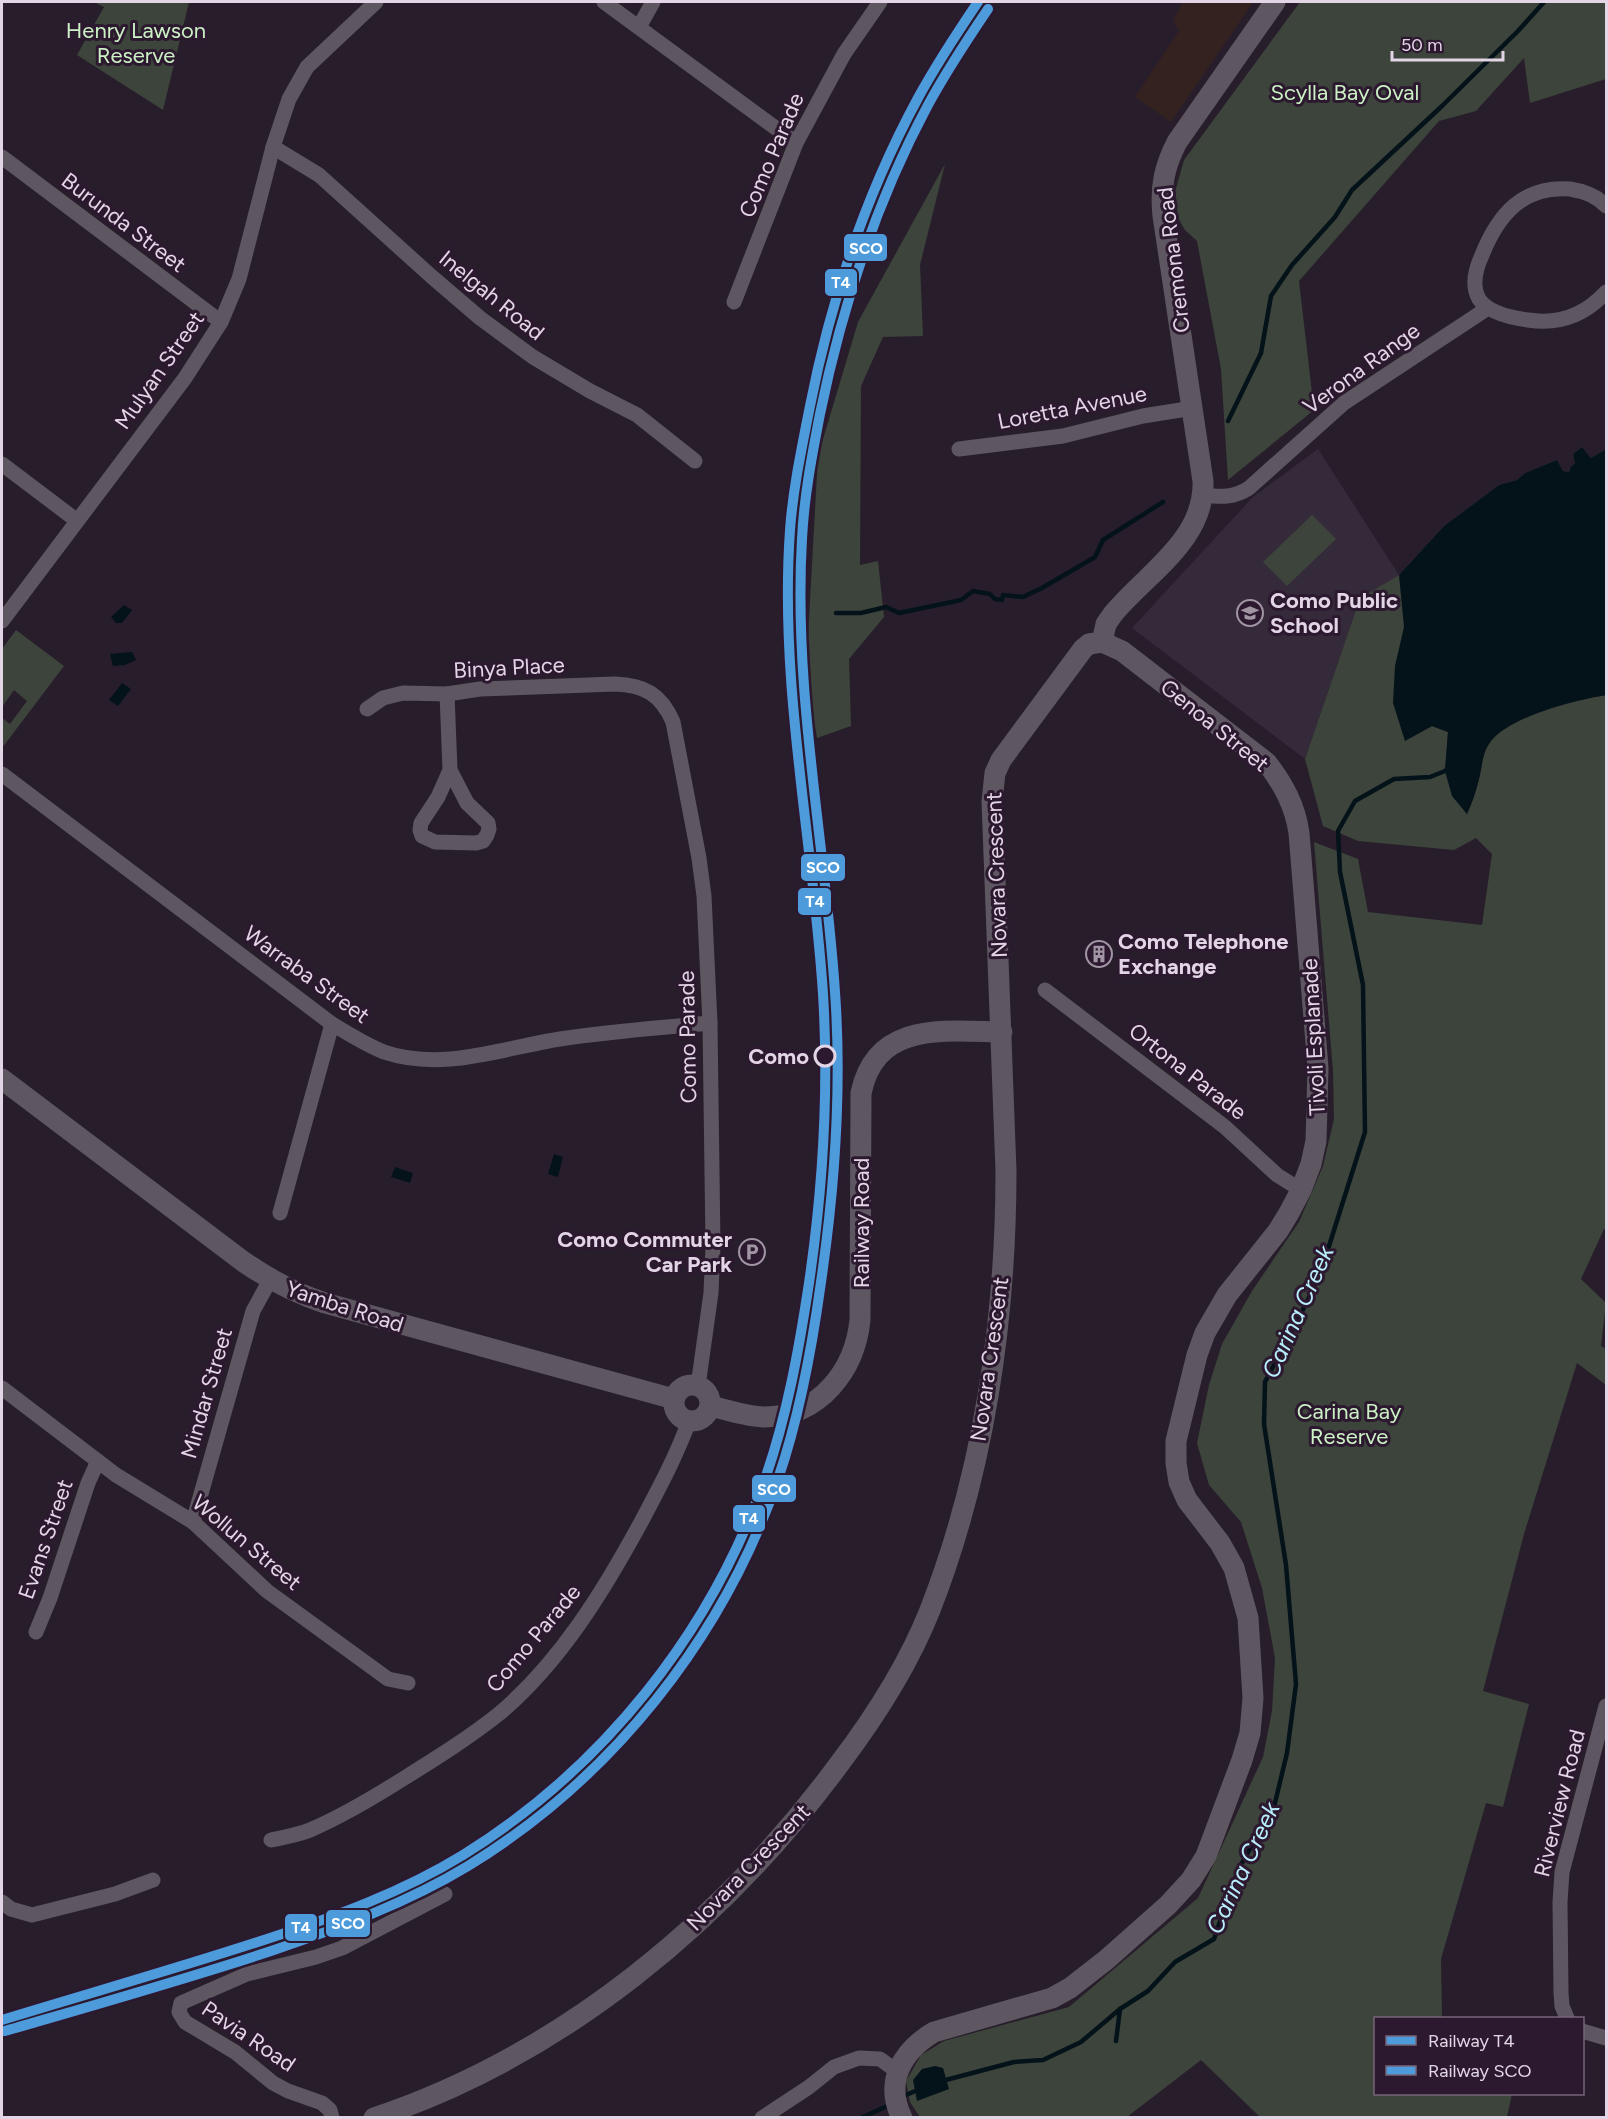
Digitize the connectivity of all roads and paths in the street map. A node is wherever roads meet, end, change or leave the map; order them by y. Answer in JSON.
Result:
{"nodes":[{"id":1,"x":376,"y":2,"type":"edge"},
{"id":2,"x":604,"y":2,"type":"edge"},
{"id":3,"x":653,"y":2,"type":"edge"},
{"id":4,"x":880,"y":2,"type":"edge"},
{"id":5,"x":1275,"y":2,"type":"edge"},
{"id":6,"x":639,"y":27,"type":"junction"},
{"id":7,"x":796,"y":143,"type":"junction"},
{"id":8,"x":273,"y":147,"type":"junction"},
{"id":9,"x":2,"y":157,"type":"edge"},
{"id":10,"x":1606,"y":206,"type":"edge"},
{"id":11,"x":1606,"y":292,"type":"edge"},
{"id":12,"x":734,"y":302,"type":"dead end"},
{"id":13,"x":1488,"y":308,"type":"junction"},
{"id":14,"x":221,"y":322,"type":"junction"},
{"id":15,"x":1193,"y":408,"type":"junction"},
{"id":16,"x":959,"y":449,"type":"dead end"},
{"id":17,"x":694,"y":461,"type":"dead end"},
{"id":18,"x":2,"y":464,"type":"edge"},
{"id":19,"x":1203,"y":495,"type":"junction"},
{"id":20,"x":75,"y":520,"type":"junction"},
{"id":21,"x":2,"y":621,"type":"edge"},
{"id":22,"x":1102,"y":642,"type":"junction"},
{"id":23,"x":447,"y":694,"type":"junction"},
{"id":24,"x":654,"y":695,"type":"joint"},
{"id":25,"x":367,"y":709,"type":"dead end"},
{"id":26,"x":450,"y":770,"type":"junction"},
{"id":27,"x":2,"y":774,"type":"edge"},
{"id":28,"x":1299,"y":832,"type":"joint"},
{"id":29,"x":1045,"y":990,"type":"dead end"},
{"id":30,"x":710,"y":1023,"type":"junction"},
{"id":31,"x":332,"y":1024,"type":"junction"},
{"id":32,"x":1002,"y":1032,"type":"junction"},
{"id":33,"x":2,"y":1079,"type":"edge"},
{"id":34,"x":1301,"y":1190,"type":"junction"},
{"id":35,"x":280,"y":1213,"type":"dead end"},
{"id":36,"x":270,"y":1280,"type":"junction"},
{"id":37,"x":698,"y":1386,"type":"junction"},
{"id":38,"x":2,"y":1388,"type":"edge"},
{"id":39,"x":674,"y":1399,"type":"junction"},
{"id":40,"x":710,"y":1406,"type":"junction"},
{"id":41,"x":689,"y":1421,"type":"junction"},
{"id":42,"x":98,"y":1461,"type":"junction"},
{"id":43,"x":193,"y":1522,"type":"junction"},
{"id":44,"x":36,"y":1632,"type":"dead end"},
{"id":45,"x":408,"y":1683,"type":"dead end"},
{"id":46,"x":1606,"y":1706,"type":"edge"},
{"id":47,"x":271,"y":1840,"type":"dead end"},
{"id":48,"x":153,"y":1880,"type":"dead end"},
{"id":49,"x":445,"y":1893,"type":"dead end"},
{"id":50,"x":6,"y":1905,"type":"edge"},
{"id":51,"x":1566,"y":2017,"type":"edge"},
{"id":52,"x":1584,"y":2032,"type":"edge"},
{"id":53,"x":1606,"y":2038,"type":"edge"},
{"id":54,"x":898,"y":2072,"type":"junction"},
{"id":55,"x":332,"y":2118,"type":"edge"},
{"id":56,"x":374,"y":2118,"type":"edge"},
{"id":57,"x":762,"y":2118,"type":"edge"},
{"id":58,"x":902,"y":2118,"type":"edge"}],
"edges":[{"from":1,"to":8,"type":"street","name":"Mulyan Street"},
{"from":2,"to":6,"type":"street"},
{"from":3,"to":6,"type":"street"},
{"from":4,"to":7,"type":"street","name":"Como Parade"},
{"from":5,"to":15,"type":"street","name":"Cremona Road"},
{"from":6,"to":7,"type":"street"},
{"from":7,"to":12,"type":"street","name":"Como Parade"},
{"from":8,"to":14,"type":"street","name":"Mulyan Street"},
{"from":8,"to":17,"type":"street","name":"Inelgah Road"},
{"from":9,"to":14,"type":"street","name":"Burunda Street"},
{"from":10,"to":13,"type":"street"},
{"from":11,"to":13,"type":"street"},
{"from":13,"to":19,"type":"street","name":"Verona Range"},
{"from":14,"to":20,"type":"street","name":"Mulyan Street"},
{"from":15,"to":16,"type":"street","name":"Loretta Avenue"},
{"from":15,"to":19,"type":"street"},
{"from":18,"to":20,"type":"street"},
{"from":19,"to":22,"type":"street"},
{"from":20,"to":21,"type":"street","name":"Mulyan Street"},
{"from":22,"to":28,"type":"street","name":"Genoa Street"},
{"from":22,"to":32,"type":"street","name":"Novara Crescent"},
{"from":23,"to":24,"type":"street","name":"Binya Place"},
{"from":23,"to":25,"type":"street","name":"Binya Place"},
{"from":23,"to":26,"type":"street"},
{"from":24,"to":30,"type":"street","name":"Como Parade"},
{"from":26,"to":26,"type":"street"},
{"from":27,"to":31,"type":"street","name":"Warraba Street"},
{"from":28,"to":34,"type":"street","name":"Tivoli Esplanade"},
{"from":29,"to":34,"type":"street","name":"Ortona Parade"},
{"from":30,"to":31,"type":"street","name":"Warraba Street"},
{"from":30,"to":37,"type":"street","name":"Como Parade"},
{"from":31,"to":35,"type":"street"},
{"from":32,"to":40,"type":"street","name":"Railway Road"},
{"from":32,"to":56,"type":"street","name":"Novara Crescent"},
{"from":33,"to":36,"type":"street","name":"Yamba Road"},
{"from":34,"to":54,"type":"street","name":"Tivoli Esplanade"},
{"from":36,"to":39,"type":"street","name":"Yamba Road"},
{"from":36,"to":43,"type":"street","name":"Mindar Street"},
{"from":37,"to":39,"type":"street"},
{"from":37,"to":40,"type":"street"},
{"from":38,"to":42,"type":"street","name":"Wollun Street"},
{"from":39,"to":41,"type":"street"},
{"from":40,"to":41,"type":"street"},
{"from":41,"to":47,"type":"street","name":"Como Parade"},
{"from":42,"to":43,"type":"street","name":"Wollun Street"},
{"from":42,"to":44,"type":"street","name":"Evans Street"},
{"from":43,"to":45,"type":"street","name":"Wollun Street"},
{"from":46,"to":51,"type":"street","name":"Riverview Road"},
{"from":48,"to":50,"type":"street"},
{"from":49,"to":55,"type":"street","name":"Pavia Road"},
{"from":52,"to":53,"type":"street"},
{"from":54,"to":57,"type":"street"},
{"from":54,"to":58,"type":"street"}]}
